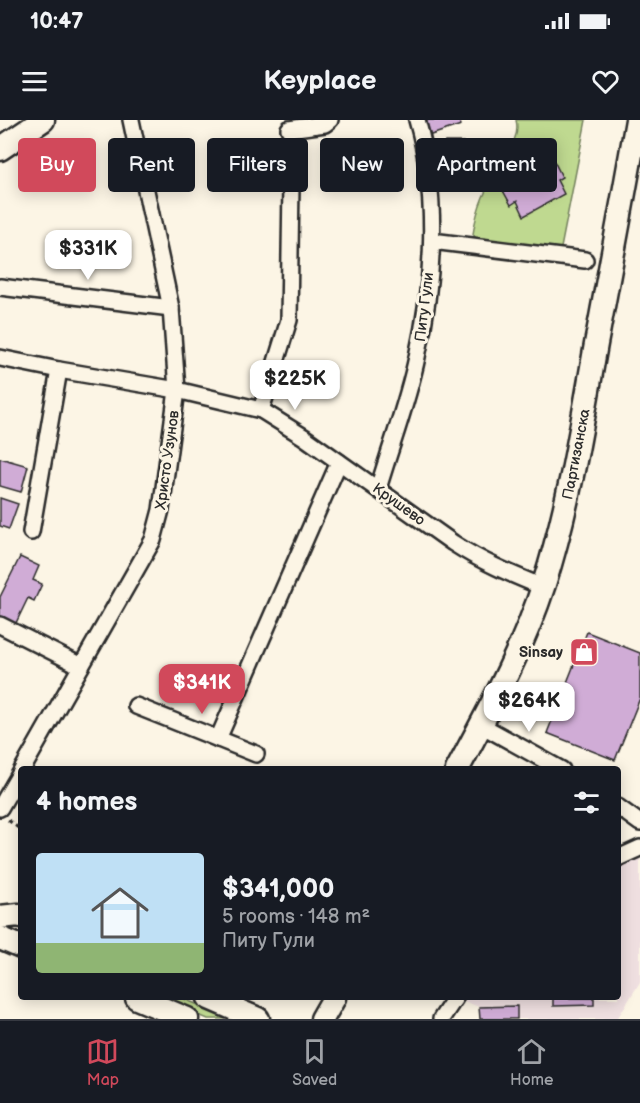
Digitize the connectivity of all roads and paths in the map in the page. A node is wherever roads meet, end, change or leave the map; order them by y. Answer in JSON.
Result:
{"nodes":[{"id":1,"x":43,"y":120,"type":"edge"},
{"id":2,"x":131,"y":120,"type":"edge"},
{"id":3,"x":330,"y":120,"type":"edge"},
{"id":4,"x":417,"y":120,"type":"edge"},
{"id":5,"x":637,"y":120,"type":"edge"},
{"id":6,"x":289,"y":129,"type":"dead end"},
{"id":7,"x":0,"y":149,"type":"edge"},
{"id":8,"x":291,"y":192,"type":"edge"},
{"id":9,"x":432,"y":241,"type":"junction"},
{"id":10,"x":585,"y":260,"type":"dead end"},
{"id":11,"x":0,"y":287,"type":"edge"},
{"id":12,"x":171,"y":308,"type":"junction"},
{"id":13,"x":0,"y":358,"type":"edge"},
{"id":14,"x":59,"y":370,"type":"junction"},
{"id":15,"x":177,"y":390,"type":"junction"},
{"id":16,"x":261,"y":410,"type":"junction"},
{"id":17,"x":339,"y":462,"type":"junction"},
{"id":18,"x":378,"y":489,"type":"junction"},
{"id":19,"x":31,"y":532,"type":"dead end"},
{"id":20,"x":543,"y":587,"type":"junction"},
{"id":21,"x":0,"y":625,"type":"edge"},
{"id":22,"x":81,"y":666,"type":"junction"},
{"id":23,"x":136,"y":706,"type":"dead end"},
{"id":24,"x":481,"y":725,"type":"junction"},
{"id":25,"x":218,"y":739,"type":"junction"},
{"id":26,"x":256,"y":754,"type":"dead end"},
{"id":27,"x":25,"y":766,"type":"edge"},
{"id":28,"x":458,"y":766,"type":"edge"},
{"id":29,"x":555,"y":766,"type":"edge"},
{"id":30,"x":18,"y":781,"type":"edge"},
{"id":31,"x":621,"y":809,"type":"edge"},
{"id":32,"x":4,"y":814,"type":"edge"},
{"id":33,"x":640,"y":824,"type":"edge"},
{"id":34,"x":18,"y":827,"type":"edge"},
{"id":35,"x":640,"y":848,"type":"edge"},
{"id":36,"x":621,"y":857,"type":"edge"},
{"id":37,"x":18,"y":915,"type":"edge"},
{"id":38,"x":0,"y":917,"type":"edge"},
{"id":39,"x":0,"y":938,"type":"edge"},
{"id":40,"x":18,"y":946,"type":"edge"},
{"id":41,"x":142,"y":1000,"type":"edge"},
{"id":42,"x":214,"y":1000,"type":"edge"},
{"id":43,"x":332,"y":1000,"type":"edge"},
{"id":44,"x":454,"y":1000,"type":"edge"},
{"id":45,"x":187,"y":1019,"type":"edge"},
{"id":46,"x":258,"y":1019,"type":"edge"},
{"id":47,"x":322,"y":1019,"type":"edge"},
{"id":48,"x":441,"y":1019,"type":"edge"}],
"edges":[{"from":1,"to":7,"type":"street"},
{"from":2,"to":12,"type":"street","name":"Христо Узунов"},
{"from":3,"to":6,"type":"street"},
{"from":4,"to":9,"type":"street","name":"Питу Гули"},
{"from":5,"to":20,"type":"street","name":"Партизанска"},
{"from":8,"to":16,"type":"street"},
{"from":9,"to":10,"type":"street"},
{"from":9,"to":18,"type":"street","name":"Питу Гули"},
{"from":11,"to":12,"type":"street"},
{"from":12,"to":15,"type":"street","name":"Христо Узунов"},
{"from":13,"to":14,"type":"street","name":"Крушево"},
{"from":14,"to":15,"type":"street","name":"Крушево"},
{"from":14,"to":19,"type":"street"},
{"from":15,"to":16,"type":"street","name":"Крушево"},
{"from":15,"to":22,"type":"street","name":"Христо Узунов"},
{"from":16,"to":17,"type":"street","name":"Крушево"},
{"from":17,"to":18,"type":"street","name":"Крушево"},
{"from":17,"to":25,"type":"street"},
{"from":18,"to":20,"type":"street","name":"Крушево"},
{"from":20,"to":24,"type":"street","name":"Партизанска"},
{"from":21,"to":22,"type":"street"},
{"from":22,"to":27,"type":"street","name":"Христо Узунов"},
{"from":23,"to":25,"type":"street"},
{"from":24,"to":28,"type":"street","name":"Партизанска"},
{"from":24,"to":29,"type":"street"},
{"from":25,"to":26,"type":"street"},
{"from":30,"to":32,"type":"street","name":"Христо Узунов"},
{"from":31,"to":33,"type":"street"},
{"from":32,"to":34,"type":"path"},
{"from":35,"to":36,"type":"street"},
{"from":37,"to":38,"type":"street"},
{"from":39,"to":40,"type":"street"},
{"from":41,"to":45,"type":"street"},
{"from":42,"to":46,"type":"street"},
{"from":43,"to":47,"type":"street"},
{"from":44,"to":48,"type":"street"}]}
